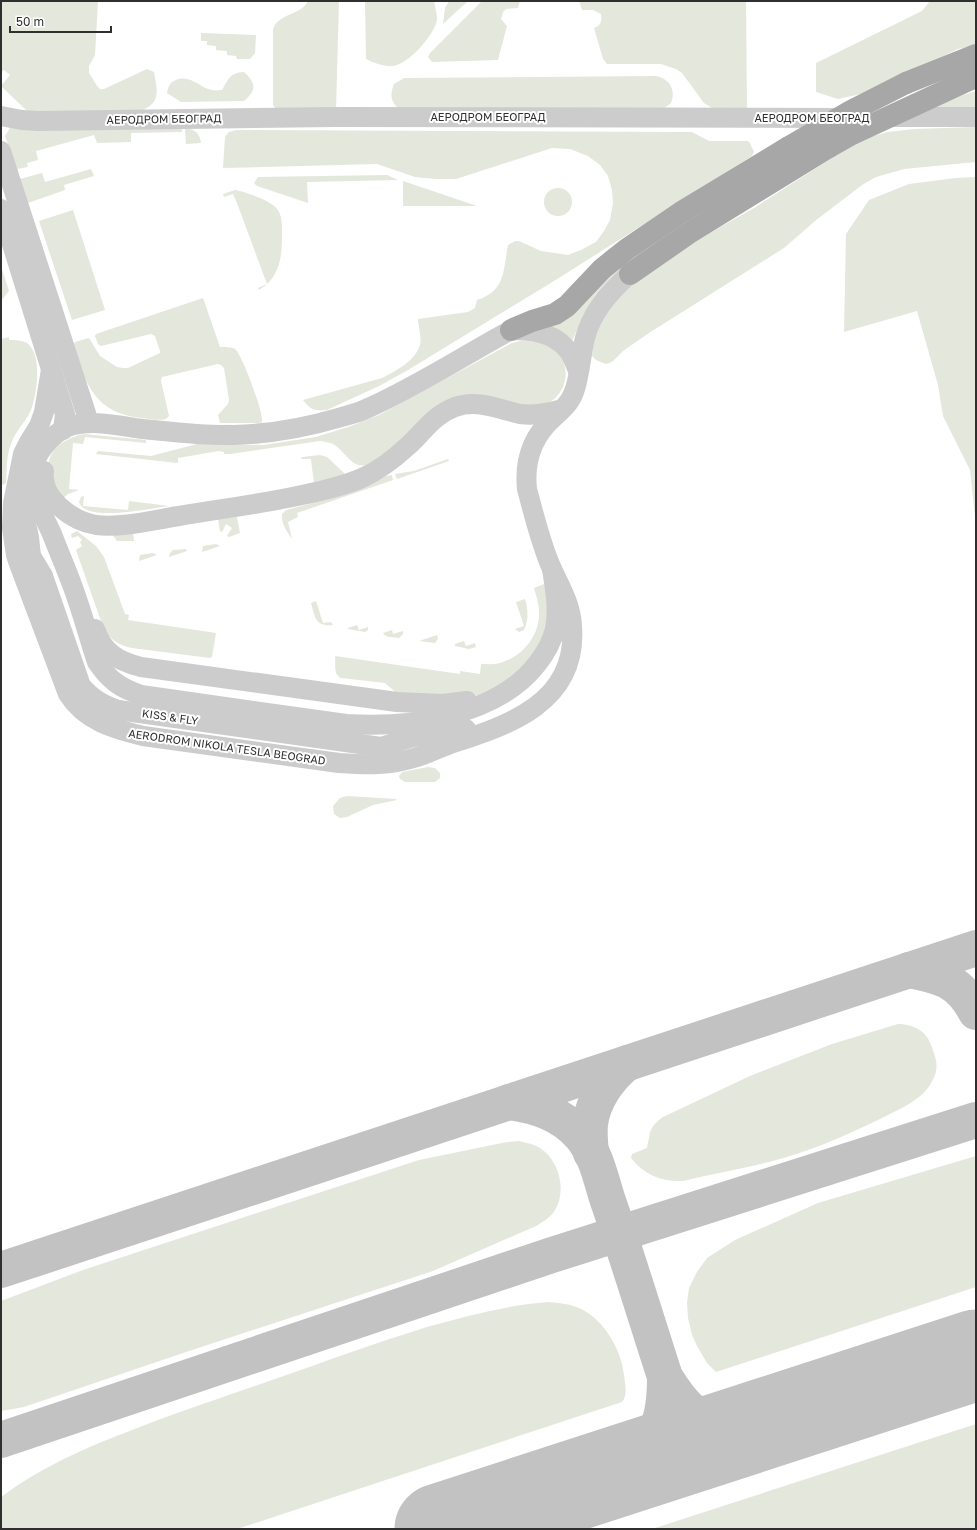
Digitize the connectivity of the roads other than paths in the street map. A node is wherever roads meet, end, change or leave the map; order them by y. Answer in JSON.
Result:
{"nodes":[{"id":1,"x":976,"y":55,"type":"edge"},
{"id":2,"x":968,"y":81,"type":"edge"},
{"id":3,"x":1,"y":116,"type":"edge"},
{"id":4,"x":976,"y":117,"type":"edge"},
{"id":5,"x":1,"y":151,"type":"edge"},
{"id":6,"x":1,"y":209,"type":"edge"},
{"id":7,"x":630,"y":274,"type":"joint"},
{"id":8,"x":511,"y":330,"type":"junction"},
{"id":9,"x":51,"y":370,"type":"junction"},
{"id":10,"x":578,"y":370,"type":"junction"},
{"id":11,"x":564,"y":409,"type":"junction"},
{"id":12,"x":86,"y":412,"type":"junction"},
{"id":13,"x":38,"y":426,"type":"junction"},
{"id":14,"x":61,"y":426,"type":"junction"},
{"id":15,"x":131,"y":427,"type":"junction"},
{"id":16,"x":18,"y":486,"type":"junction"},
{"id":17,"x":51,"y":532,"type":"junction"},
{"id":18,"x":552,"y":569,"type":"junction"},
{"id":19,"x":507,"y":691,"type":"junction"},
{"id":20,"x":448,"y":739,"type":"junction"}],
"edges":[{"from":1,"to":8,"type":"main road","bridge":true},
{"from":2,"to":7,"type":"main road","bridge":true},
{"from":3,"to":4,"type":"street","name":"АЕРОДРОМ БЕОГРАД"},
{"from":5,"to":12,"type":"street"},
{"from":6,"to":9,"type":"street"},
{"from":7,"to":10,"type":"street"},
{"from":8,"to":10,"type":"street"},
{"from":8,"to":15,"type":"street"},
{"from":9,"to":13,"type":"street"},
{"from":9,"to":14,"type":"street"},
{"from":10,"to":11,"type":"street"},
{"from":11,"to":14,"type":"street"},
{"from":11,"to":18,"type":"street"},
{"from":12,"to":14,"type":"street"},
{"from":12,"to":15,"type":"street"},
{"from":13,"to":14,"type":"street"},
{"from":13,"to":16,"type":"street"},
{"from":14,"to":15,"type":"street"},
{"from":14,"to":17,"type":"street"},
{"from":16,"to":20,"type":"street","name":"KISS & FLY","bridge":true},
{"from":16,"to":20,"type":"street","name":"AERODROM NIKOLA TESLA BEOGRAD"},
{"from":17,"to":19,"type":"street"},
{"from":17,"to":19,"type":"street"},
{"from":18,"to":19,"type":"street"},
{"from":18,"to":20,"type":"street"}]}
